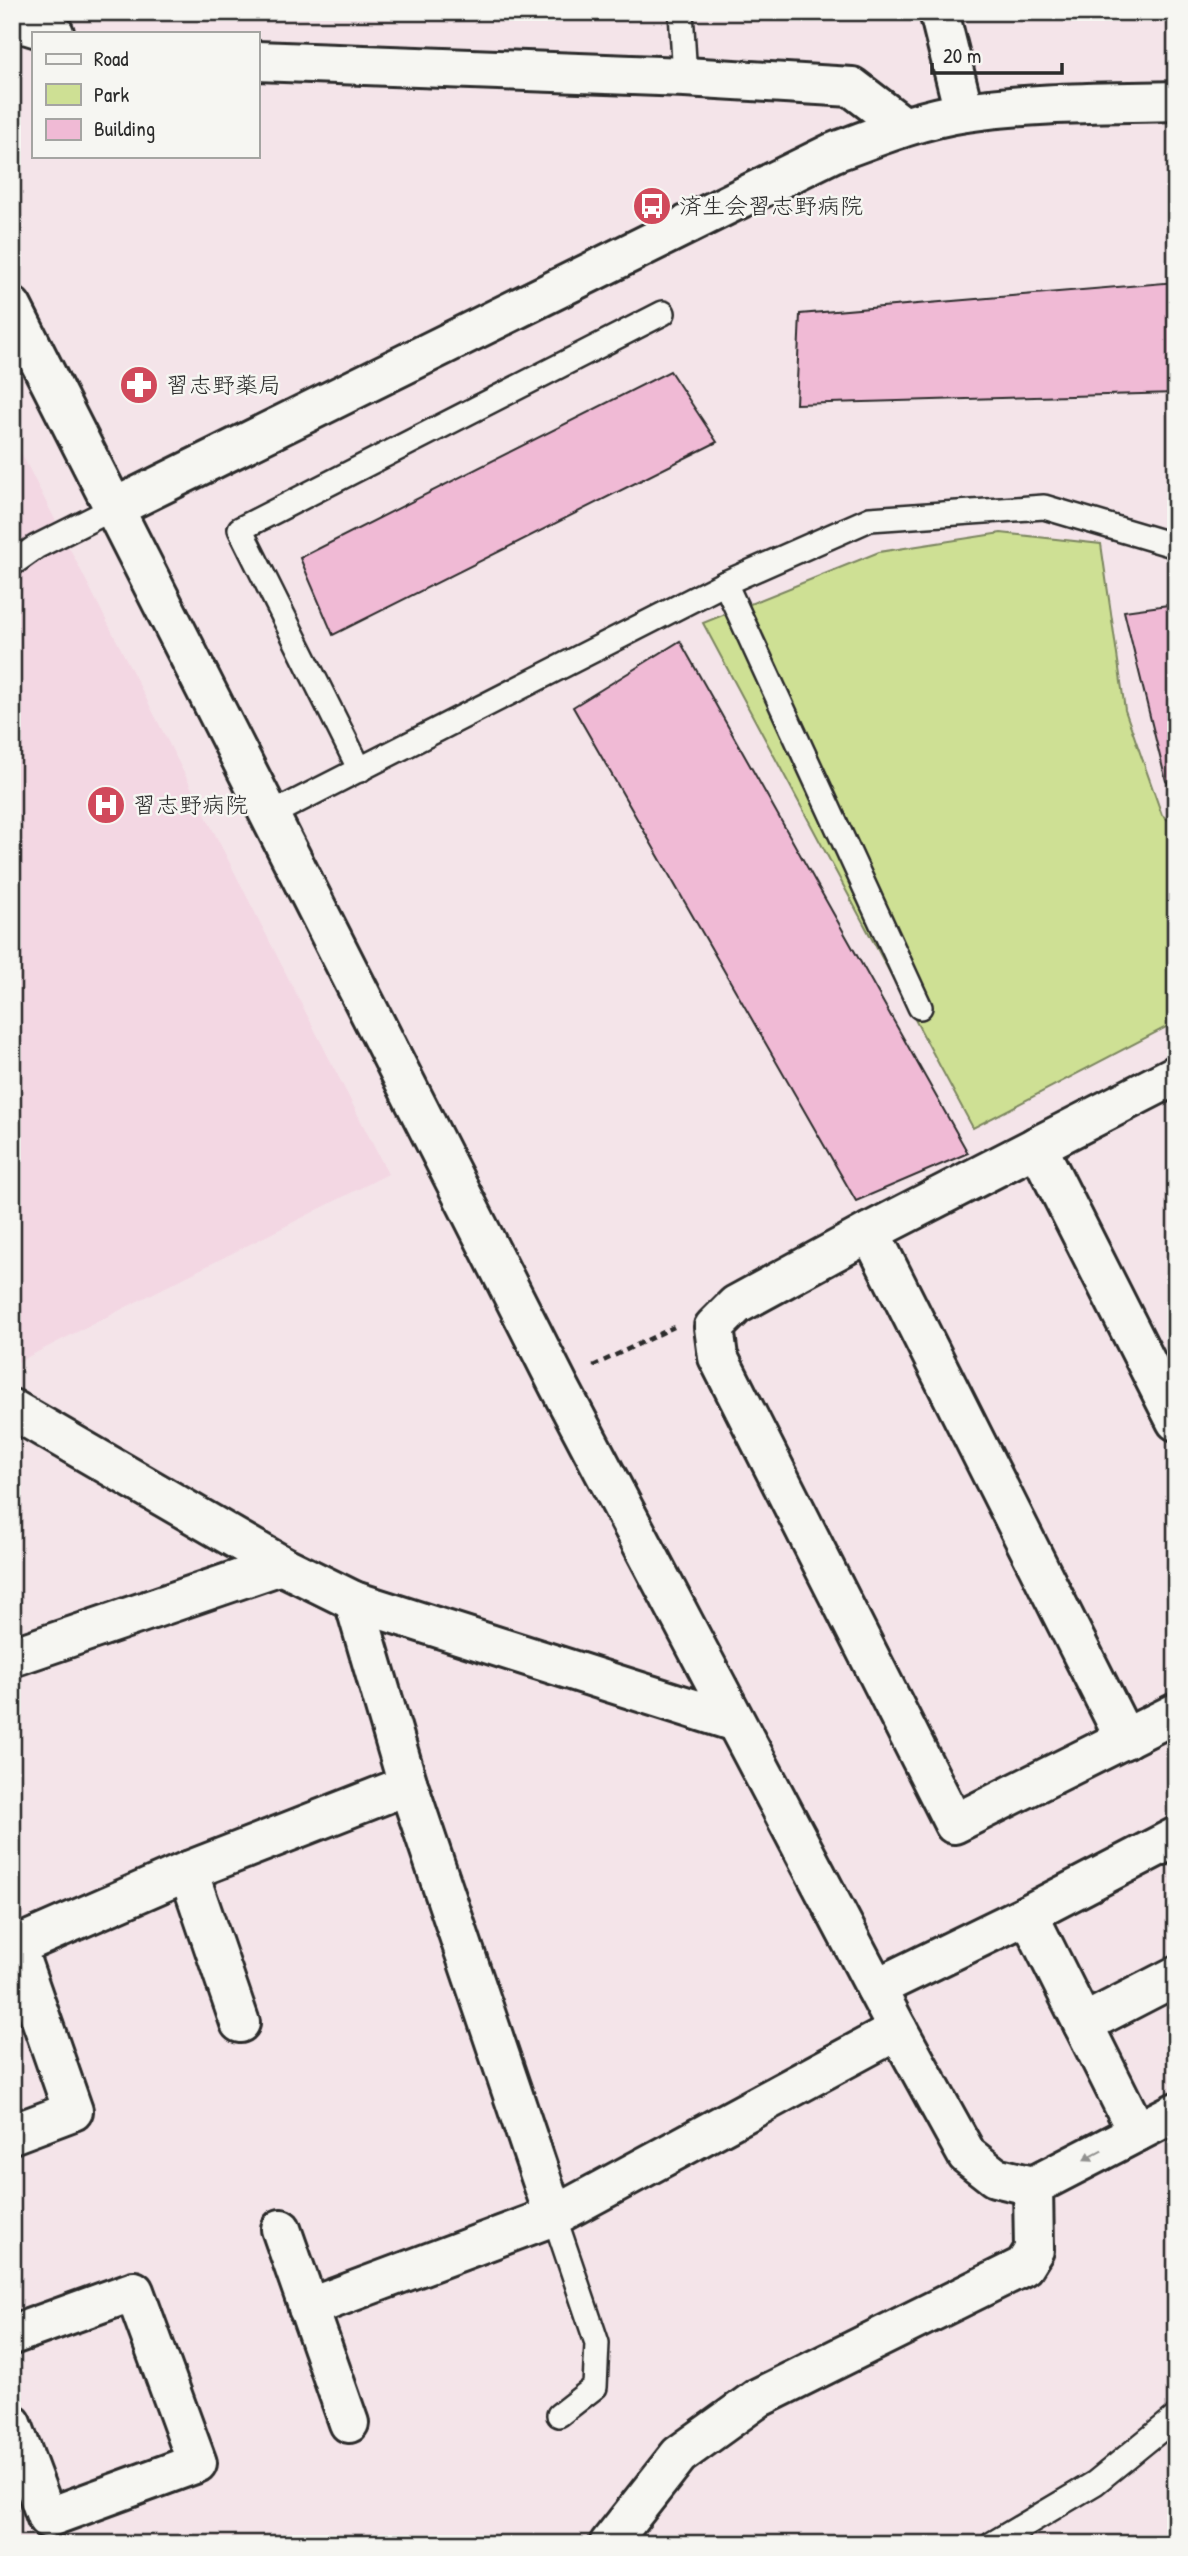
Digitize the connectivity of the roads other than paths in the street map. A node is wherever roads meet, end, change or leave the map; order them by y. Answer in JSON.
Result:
{"nodes":[{"id":1,"x":681,"y":12,"type":"edge"},
{"id":2,"x":939,"y":12,"type":"edge"},
{"id":3,"x":13,"y":18,"type":"edge"},
{"id":4,"x":51,"y":32,"type":"edge"},
{"id":5,"x":259,"y":61,"type":"edge"},
{"id":6,"x":685,"y":76,"type":"junction"},
{"id":7,"x":1176,"y":101,"type":"edge"},
{"id":8,"x":964,"y":112,"type":"junction"},
{"id":9,"x":903,"y":126,"type":"junction"},
{"id":10,"x":12,"y":307,"type":"edge"},
{"id":11,"x":663,"y":313,"type":"dead end"},
{"id":12,"x":114,"y":508,"type":"junction"},
{"id":13,"x":1176,"y":546,"type":"edge"},
{"id":14,"x":12,"y":554,"type":"edge"},
{"id":15,"x":12,"y":564,"type":"edge"},
{"id":16,"x":725,"y":583,"type":"junction"},
{"id":17,"x":360,"y":769,"type":"junction"},
{"id":18,"x":270,"y":815,"type":"junction"},
{"id":19,"x":920,"y":1007,"type":"dead end"},
{"id":20,"x":1176,"y":1075,"type":"edge"},
{"id":21,"x":1037,"y":1146,"type":"junction"},
{"id":22,"x":870,"y":1232,"type":"junction"},
{"id":23,"x":12,"y":1409,"type":"edge"},
{"id":24,"x":1176,"y":1421,"type":"edge"},
{"id":25,"x":281,"y":1565,"type":"junction"},
{"id":26,"x":354,"y":1601,"type":"junction"},
{"id":27,"x":12,"y":1657,"type":"edge"},
{"id":28,"x":1176,"y":1713,"type":"edge"},
{"id":29,"x":735,"y":1722,"type":"junction"},
{"id":30,"x":1125,"y":1739,"type":"junction"},
{"id":31,"x":408,"y":1785,"type":"junction"},
{"id":32,"x":1176,"y":1837,"type":"edge"},
{"id":33,"x":188,"y":1871,"type":"junction"},
{"id":34,"x":1028,"y":1914,"type":"junction"},
{"id":35,"x":14,"y":1947,"type":"edge"},
{"id":36,"x":1176,"y":1976,"type":"edge"},
{"id":37,"x":876,"y":1988,"type":"junction"},
{"id":38,"x":240,"y":2023,"type":"dead end"},
{"id":39,"x":1083,"y":2024,"type":"junction"},
{"id":40,"x":898,"y":2030,"type":"junction"},
{"id":41,"x":1176,"y":2112,"type":"edge"},
{"id":42,"x":1138,"y":2132,"type":"junction"},
{"id":43,"x":12,"y":2134,"type":"edge"},
{"id":44,"x":1033,"y":2186,"type":"junction"},
{"id":45,"x":554,"y":2216,"type":"junction"},
{"id":46,"x":281,"y":2229,"type":"dead end"},
{"id":47,"x":308,"y":2308,"type":"junction"},
{"id":48,"x":12,"y":2335,"type":"edge"},
{"id":49,"x":559,"y":2415,"type":"dead end"},
{"id":50,"x":1176,"y":2417,"type":"edge"},
{"id":51,"x":349,"y":2423,"type":"dead end"},
{"id":52,"x":14,"y":2436,"type":"edge"},
{"id":53,"x":609,"y":2544,"type":"edge"},
{"id":54,"x":992,"y":2544,"type":"edge"}],
"edges":[{"from":1,"to":6,"type":"lane"},
{"from":2,"to":8,"type":"street"},
{"from":3,"to":4,"type":"street"},
{"from":5,"to":6,"type":"street"},
{"from":6,"to":9,"type":"street"},
{"from":7,"to":8,"type":"street"},
{"from":8,"to":9,"type":"street"},
{"from":9,"to":12,"type":"street"},
{"from":10,"to":12,"type":"street"},
{"from":11,"to":17,"type":"lane"},
{"from":12,"to":14,"type":"lane"},
{"from":12,"to":15,"type":"lane"},
{"from":12,"to":18,"type":"street"},
{"from":13,"to":16,"type":"lane"},
{"from":16,"to":17,"type":"lane"},
{"from":16,"to":19,"type":"lane"},
{"from":17,"to":18,"type":"lane"},
{"from":18,"to":29,"type":"street"},
{"from":20,"to":21,"type":"street"},
{"from":21,"to":22,"type":"street"},
{"from":21,"to":24,"type":"street"},
{"from":22,"to":30,"type":"street"},
{"from":22,"to":30,"type":"street"},
{"from":23,"to":25,"type":"street"},
{"from":25,"to":26,"type":"street"},
{"from":25,"to":27,"type":"street"},
{"from":26,"to":29,"type":"street"},
{"from":26,"to":31,"type":"street"},
{"from":28,"to":30,"type":"street"},
{"from":29,"to":37,"type":"street"},
{"from":31,"to":33,"type":"street"},
{"from":31,"to":45,"type":"street"},
{"from":32,"to":34,"type":"street"},
{"from":33,"to":35,"type":"street"},
{"from":33,"to":38,"type":"street"},
{"from":34,"to":37,"type":"street"},
{"from":34,"to":39,"type":"street"},
{"from":35,"to":43,"type":"street"},
{"from":36,"to":39,"type":"street"},
{"from":37,"to":40,"type":"street"},
{"from":39,"to":42,"type":"street"},
{"from":40,"to":44,"type":"street"},
{"from":40,"to":45,"type":"street"},
{"from":41,"to":42,"type":"street"},
{"from":42,"to":44,"type":"street","one_way":true},
{"from":44,"to":53,"type":"street"},
{"from":45,"to":47,"type":"street"},
{"from":45,"to":49,"type":"lane"},
{"from":46,"to":47,"type":"street"},
{"from":47,"to":51,"type":"street"},
{"from":48,"to":52,"type":"street"},
{"from":50,"to":54,"type":"lane"}]}
